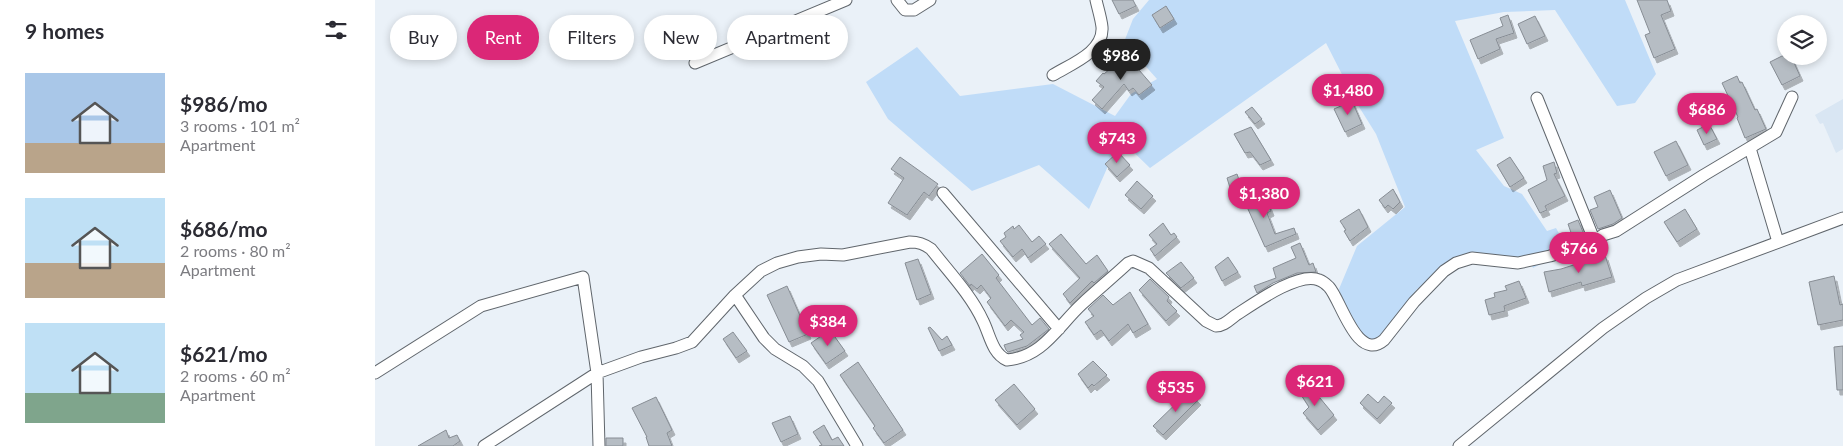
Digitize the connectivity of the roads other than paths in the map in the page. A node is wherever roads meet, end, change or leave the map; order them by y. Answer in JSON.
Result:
{"nodes":[{"id":1,"x":846,"y":0,"type":"edge"},
{"id":2,"x":897,"y":0,"type":"edge"},
{"id":3,"x":930,"y":0,"type":"edge"},
{"id":4,"x":1096,"y":0,"type":"edge"},
{"id":5,"x":695,"y":63,"type":"dead end"},
{"id":6,"x":1053,"y":75,"type":"dead end"},
{"id":7,"x":1792,"y":97,"type":"dead end"},
{"id":8,"x":1537,"y":98,"type":"dead end"},
{"id":9,"x":1750,"y":148,"type":"junction"},
{"id":10,"x":943,"y":192,"type":"dead end"},
{"id":11,"x":1843,"y":218,"type":"edge"},
{"id":12,"x":1595,"y":242,"type":"junction"},
{"id":13,"x":1779,"y":242,"type":"junction"},
{"id":14,"x":735,"y":295,"type":"junction"},
{"id":15,"x":1059,"y":329,"type":"junction"},
{"id":16,"x":375,"y":373,"type":"edge"},
{"id":17,"x":597,"y":373,"type":"junction"},
{"id":18,"x":1462,"y":445,"type":"edge"},
{"id":19,"x":484,"y":446,"type":"edge"},
{"id":20,"x":599,"y":446,"type":"edge"},
{"id":21,"x":857,"y":446,"type":"edge"}],
"edges":[{"from":1,"to":5,"type":"street"},
{"from":2,"to":3,"type":"street"},
{"from":4,"to":6,"type":"street"},
{"from":7,"to":9,"type":"street"},
{"from":8,"to":12,"type":"street"},
{"from":9,"to":12,"type":"street"},
{"from":9,"to":13,"type":"street"},
{"from":10,"to":15,"type":"street"},
{"from":11,"to":13,"type":"street"},
{"from":12,"to":15,"type":"street"},
{"from":13,"to":18,"type":"street"},
{"from":14,"to":15,"type":"street"},
{"from":14,"to":17,"type":"street"},
{"from":14,"to":21,"type":"street"},
{"from":16,"to":17,"type":"street"},
{"from":17,"to":19,"type":"street"},
{"from":17,"to":20,"type":"street"}]}
